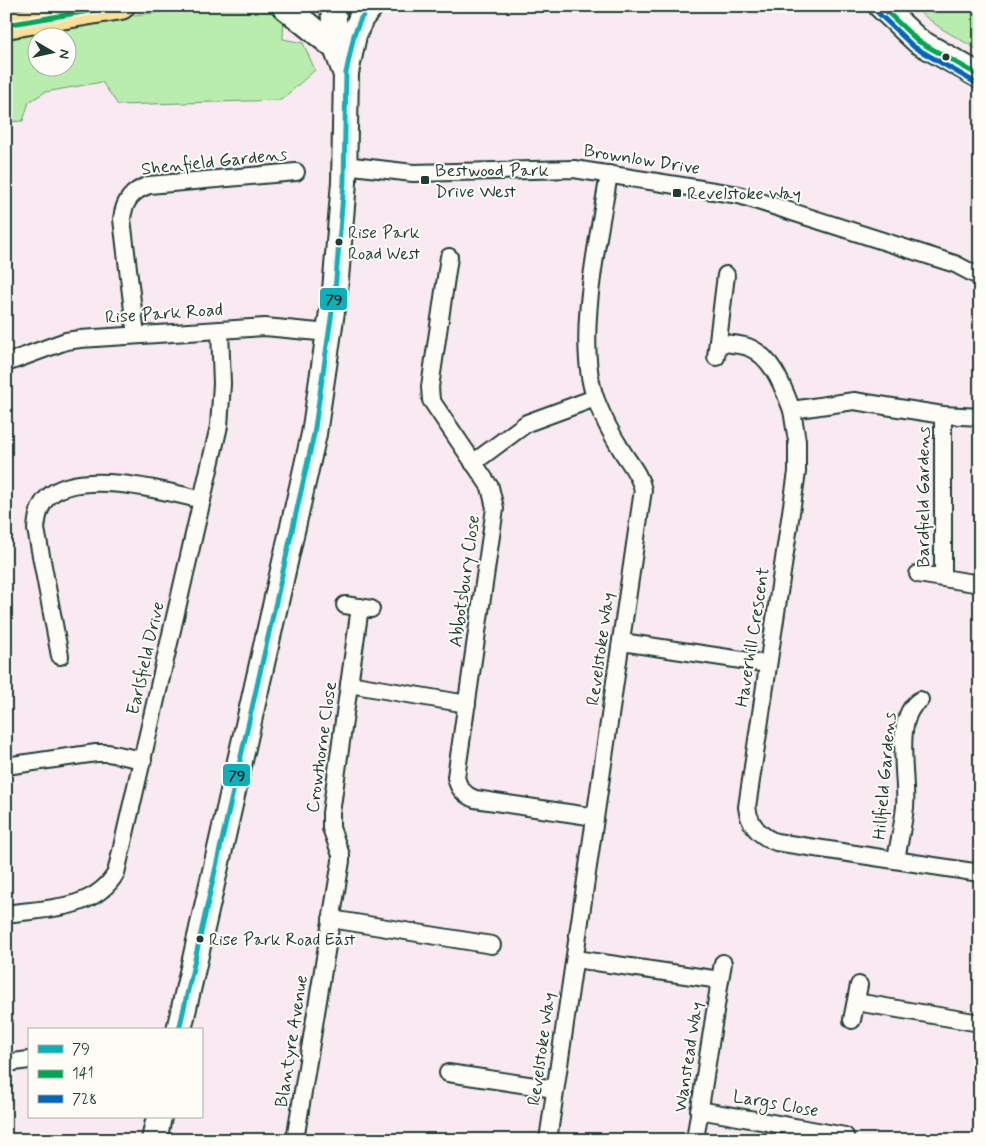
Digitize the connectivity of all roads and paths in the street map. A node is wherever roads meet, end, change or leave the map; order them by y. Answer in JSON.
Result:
{"nodes":[{"id":1,"x":121,"y":6,"type":"edge"},
{"id":2,"x":284,"y":6,"type":"edge"},
{"id":3,"x":333,"y":6,"type":"edge"},
{"id":4,"x":353,"y":6,"type":"edge"},
{"id":5,"x":371,"y":6,"type":"edge"},
{"id":6,"x":881,"y":6,"type":"edge"},
{"id":7,"x":6,"y":25,"type":"edge"},
{"id":8,"x":345,"y":42,"type":"junction"},
{"id":9,"x":980,"y":76,"type":"edge"},
{"id":10,"x":344,"y":165,"type":"junction"},
{"id":11,"x":296,"y":172,"type":"dead end"},
{"id":12,"x":609,"y":174,"type":"junction"},
{"id":13,"x":449,"y":257,"type":"dead end"},
{"id":14,"x":726,"y":275,"type":"dead end"},
{"id":15,"x":980,"y":276,"type":"edge"},
{"id":16,"x":220,"y":330,"type":"junction"},
{"id":17,"x":329,"y":333,"type":"junction"},
{"id":18,"x":136,"y":335,"type":"junction"},
{"id":19,"x":6,"y":363,"type":"edge"},
{"id":20,"x":595,"y":398,"type":"junction"},
{"id":21,"x":792,"y":410,"type":"junction"},
{"id":22,"x":943,"y":415,"type":"junction"},
{"id":23,"x":980,"y":417,"type":"edge"},
{"id":24,"x":473,"y":463,"type":"junction"},
{"id":25,"x":202,"y":500,"type":"junction"},
{"id":26,"x":918,"y":574,"type":"dead end"},
{"id":27,"x":943,"y":578,"type":"junction"},
{"id":28,"x":974,"y":583,"type":"dead end"},
{"id":29,"x":359,"y":607,"type":"dead end"},
{"id":30,"x":622,"y":642,"type":"junction"},
{"id":31,"x":60,"y":656,"type":"dead end"},
{"id":32,"x":768,"y":664,"type":"junction"},
{"id":33,"x":349,"y":684,"type":"junction"},
{"id":34,"x":920,"y":700,"type":"dead end"},
{"id":35,"x":467,"y":704,"type":"junction"},
{"id":36,"x":143,"y":760,"type":"junction"},
{"id":37,"x":6,"y":766,"type":"edge"},
{"id":38,"x":596,"y":817,"type":"junction"},
{"id":39,"x":896,"y":860,"type":"junction"},
{"id":40,"x":980,"y":873,"type":"edge"},
{"id":41,"x":6,"y":914,"type":"edge"},
{"id":42,"x":331,"y":919,"type":"junction"},
{"id":43,"x":482,"y":948,"type":"dead end"},
{"id":44,"x":575,"y":959,"type":"junction"},
{"id":45,"x":723,"y":963,"type":"dead end"},
{"id":46,"x":720,"y":980,"type":"junction"},
{"id":47,"x":859,"y":985,"type":"dead end"},
{"id":48,"x":856,"y":1002,"type":"junction"},
{"id":49,"x":852,"y":1020,"type":"dead end"},
{"id":50,"x":980,"y":1023,"type":"edge"},
{"id":51,"x":179,"y":1028,"type":"edge"},
{"id":52,"x":28,"y":1060,"type":"edge"},
{"id":53,"x":6,"y":1063,"type":"edge"},
{"id":54,"x":448,"y":1073,"type":"dead end"},
{"id":55,"x":555,"y":1089,"type":"junction"},
{"id":56,"x":699,"y":1110,"type":"junction"},
{"id":57,"x":159,"y":1118,"type":"edge"},
{"id":58,"x":845,"y":1136,"type":"dead end"},
{"id":59,"x":154,"y":1140,"type":"edge"},
{"id":60,"x":295,"y":1140,"type":"edge"},
{"id":61,"x":548,"y":1140,"type":"edge"},
{"id":62,"x":695,"y":1140,"type":"edge"}],
"edges":[{"from":1,"to":7,"type":"main road"},
{"from":2,"to":8,"type":"street"},
{"from":3,"to":8,"type":"street"},
{"from":4,"to":8,"type":"street"},
{"from":5,"to":8,"type":"street"},
{"from":6,"to":9,"type":"street"},
{"from":8,"to":10,"type":"street"},
{"from":10,"to":12,"type":"street","name":"Brownlow Drive"},
{"from":10,"to":17,"type":"street"},
{"from":11,"to":18,"type":"street","name":"Shenfield Gardens"},
{"from":12,"to":15,"type":"street","name":"Brownlow Drive"},
{"from":12,"to":20,"type":"street","name":"Revelstoke Way"},
{"from":13,"to":24,"type":"street","name":"Abbotsbury Close"},
{"from":14,"to":21,"type":"street","name":"Haverhill Crescent"},
{"from":16,"to":17,"type":"street","name":"Rise Park Road"},
{"from":16,"to":18,"type":"street","name":"Rise Park Road"},
{"from":16,"to":25,"type":"street","name":"Earlsfield Drive"},
{"from":17,"to":51,"type":"street"},
{"from":18,"to":19,"type":"street","name":"Rise Park Road"},
{"from":20,"to":24,"type":"street"},
{"from":20,"to":30,"type":"street","name":"Revelstoke Way"},
{"from":21,"to":22,"type":"street"},
{"from":21,"to":32,"type":"street","name":"Haverhill Crescent"},
{"from":22,"to":23,"type":"street"},
{"from":22,"to":27,"type":"street","name":"Bardfield Gardens"},
{"from":24,"to":35,"type":"street","name":"Abbotsbury Close"},
{"from":25,"to":31,"type":"street"},
{"from":25,"to":36,"type":"street","name":"Earlsfield Drive"},
{"from":26,"to":27,"type":"street","name":"Bardfield Gardens"},
{"from":27,"to":28,"type":"street","name":"Bardfield Gardens"},
{"from":29,"to":33,"type":"street","name":"Crowthorne Close"},
{"from":30,"to":32,"type":"street"},
{"from":30,"to":38,"type":"street","name":"Revelstoke Way"},
{"from":32,"to":39,"type":"street","name":"Haverhill Crescent"},
{"from":33,"to":35,"type":"street"},
{"from":33,"to":42,"type":"street","name":"Crowthorne Close"},
{"from":34,"to":39,"type":"street","name":"Hillfield Gardens"},
{"from":35,"to":38,"type":"street","name":"Abbotsbury Close"},
{"from":36,"to":37,"type":"street"},
{"from":36,"to":41,"type":"street","name":"Earlsfield Drive"},
{"from":38,"to":44,"type":"street","name":"Revelstoke Way"},
{"from":39,"to":40,"type":"street","name":"Haverhill Crescent"},
{"from":42,"to":43,"type":"street"},
{"from":42,"to":60,"type":"street","name":"Blantyre Avenue"},
{"from":44,"to":46,"type":"street","name":"Wanstead Way"},
{"from":44,"to":55,"type":"street","name":"Revelstoke Way"},
{"from":45,"to":46,"type":"street","name":"Wanstead Way"},
{"from":46,"to":56,"type":"street","name":"Wanstead Way"},
{"from":47,"to":48,"type":"street"},
{"from":48,"to":49,"type":"street"},
{"from":48,"to":50,"type":"street"},
{"from":52,"to":53,"type":"street"},
{"from":54,"to":55,"type":"street"},
{"from":55,"to":61,"type":"street","name":"Revelstoke Way"},
{"from":56,"to":58,"type":"street","name":"Largs Close"},
{"from":56,"to":62,"type":"street","name":"Wanstead Way"},
{"from":57,"to":59,"type":"street"}]}
